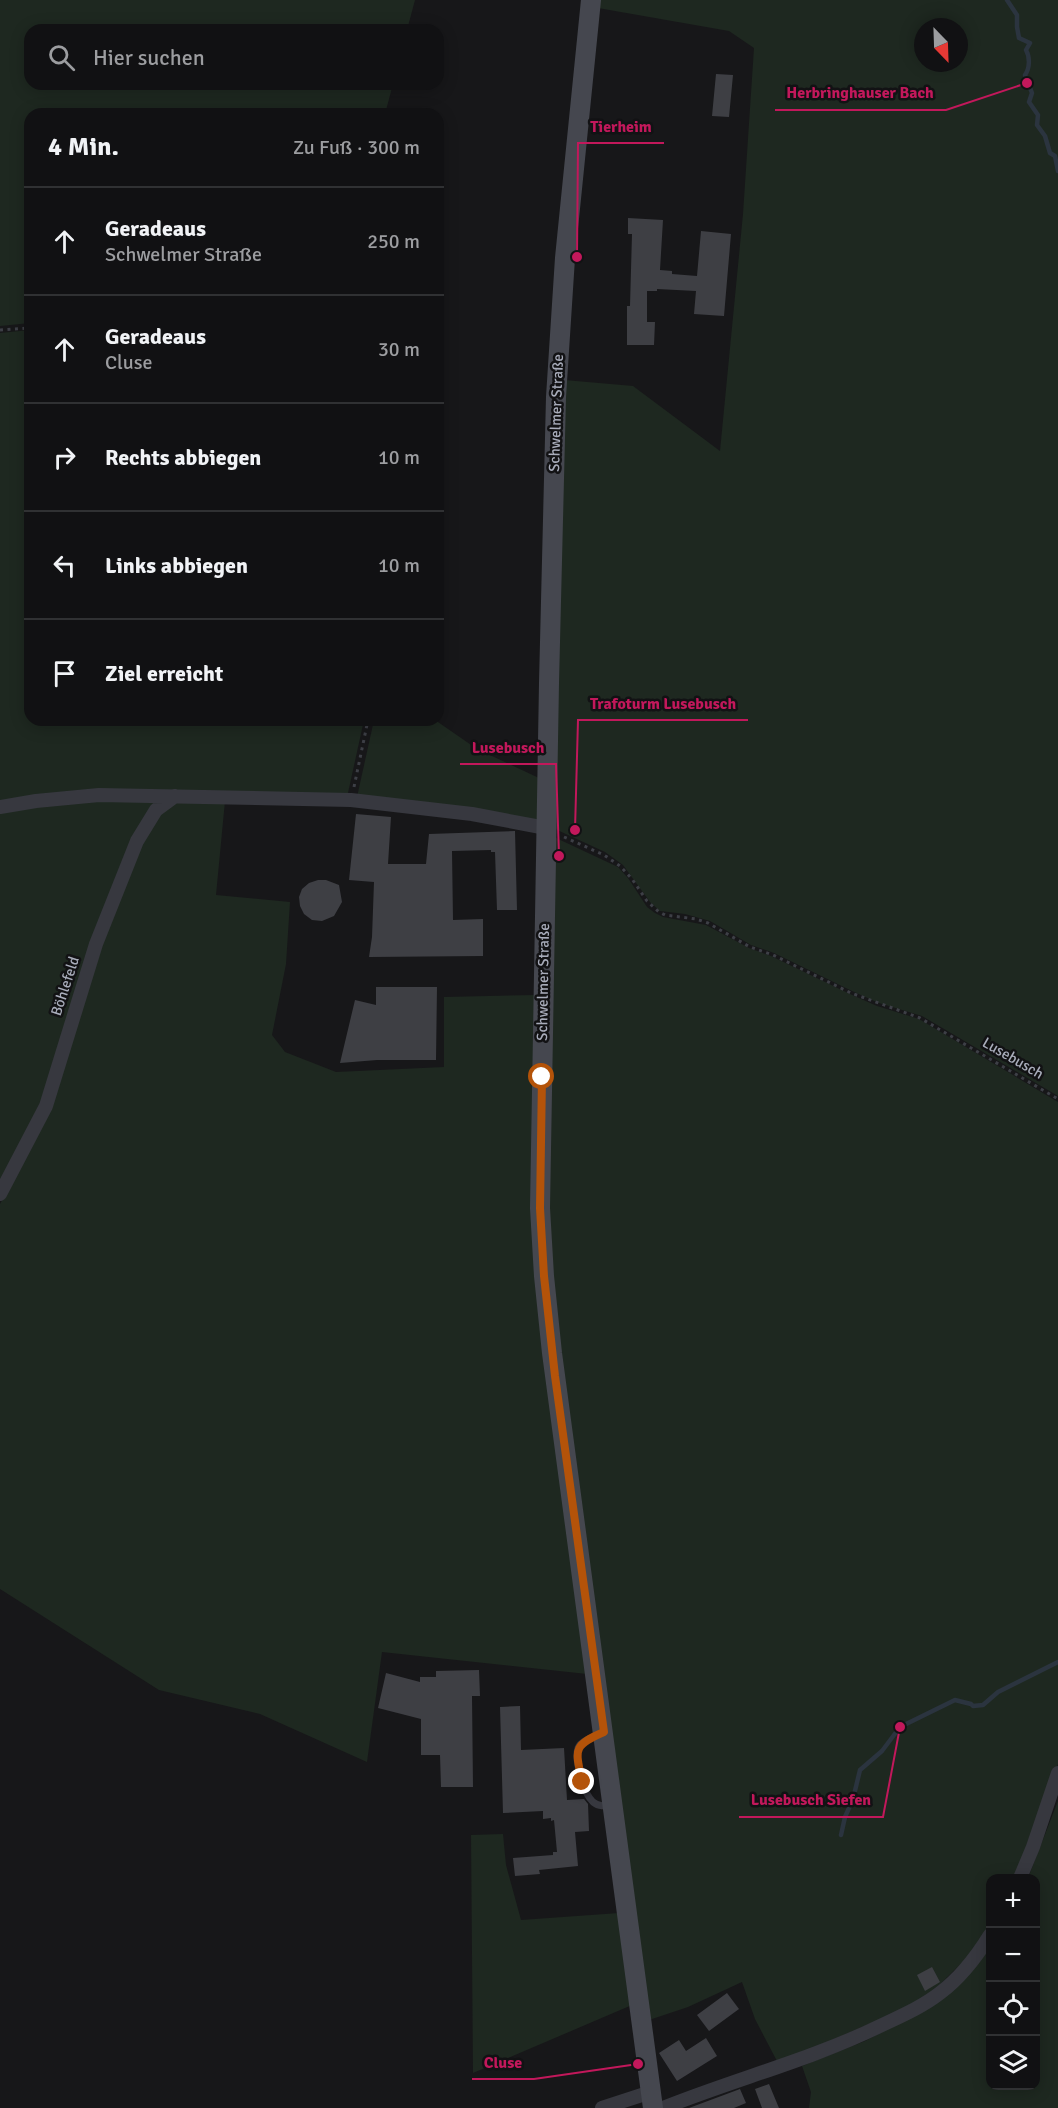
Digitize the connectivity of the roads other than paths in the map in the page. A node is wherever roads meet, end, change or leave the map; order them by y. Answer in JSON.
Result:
{"nodes":[{"id":1,"x":591,"y":0,"type":"edge"},
{"id":2,"x":175,"y":796,"type":"junction"},
{"id":3,"x":0,"y":807,"type":"edge"},
{"id":4,"x":546,"y":828,"type":"junction"},
{"id":5,"x":0,"y":1194,"type":"edge"},
{"id":6,"x":604,"y":1732,"type":"junction"},
{"id":7,"x":1058,"y":1773,"type":"edge"},
{"id":8,"x":613,"y":1805,"type":"junction"},
{"id":9,"x":1022,"y":1874,"type":"edge"},
{"id":10,"x":986,"y":1940,"type":"edge"},
{"id":11,"x":652,"y":2100,"type":"edge"},
{"id":12,"x":602,"y":2108,"type":"edge"},
{"id":13,"x":663,"y":2108,"type":"edge"}],
"edges":[{"from":1,"to":4,"type":"main road","name":"Schwelmer Straße"},
{"from":2,"to":3,"type":"street"},
{"from":2,"to":4,"type":"street"},
{"from":2,"to":5,"type":"street","name":"Böhlefeld"},
{"from":4,"to":6,"type":"main road","name":"Schwelmer Straße"},
{"from":6,"to":8,"type":"main road","name":"Schwelmer Straße"},
{"from":6,"to":8,"type":"lane"},
{"from":7,"to":9,"type":"street"},
{"from":8,"to":11,"type":"main road","name":"Schwelmer Straße"},
{"from":10,"to":13,"type":"street"},
{"from":11,"to":12,"type":"street"}]}
